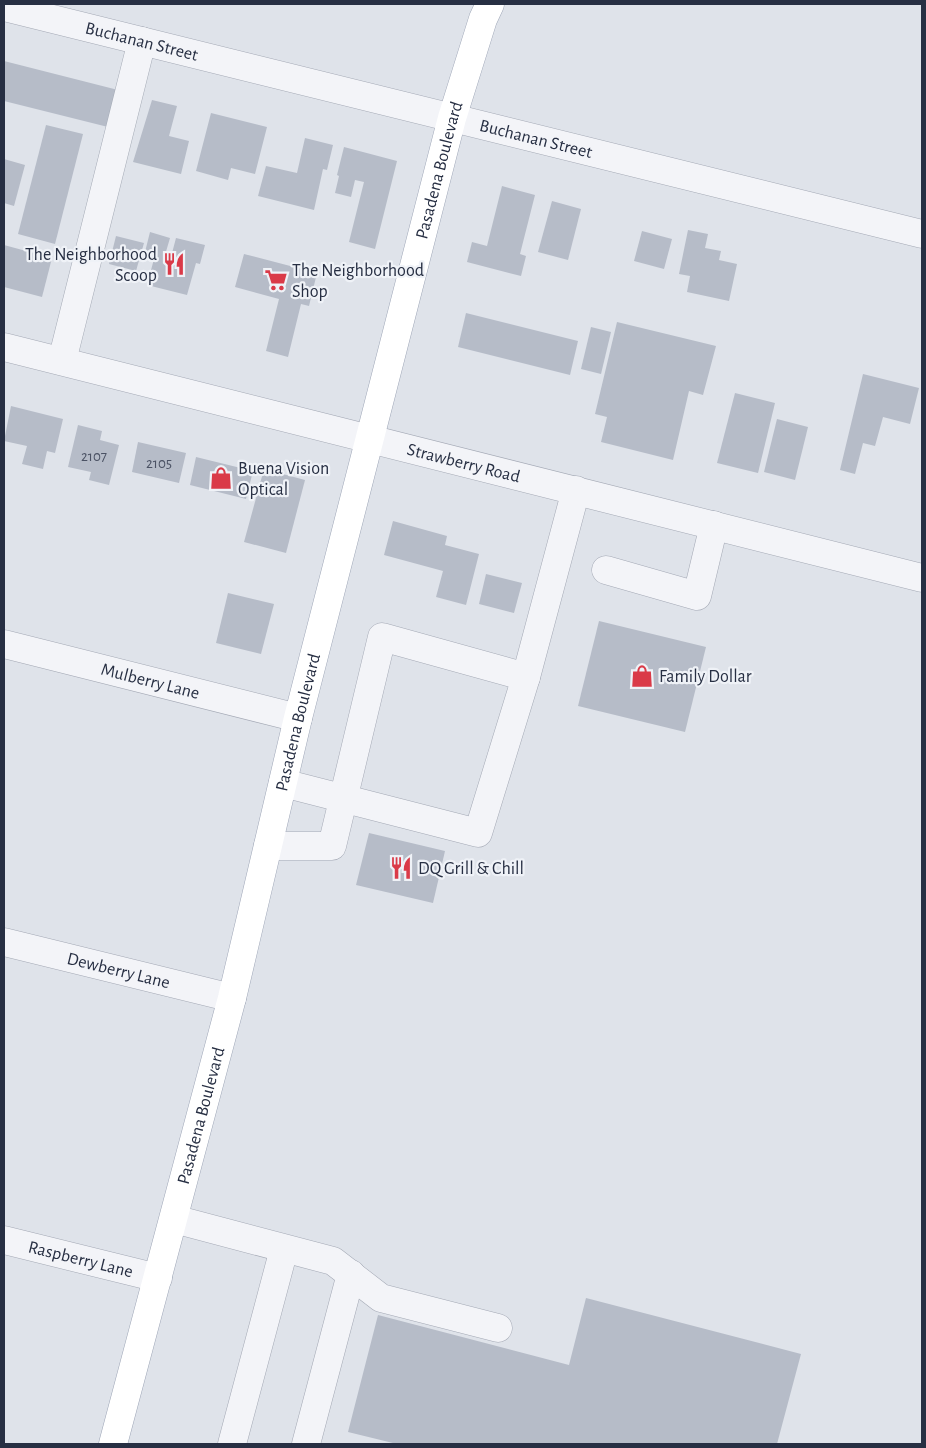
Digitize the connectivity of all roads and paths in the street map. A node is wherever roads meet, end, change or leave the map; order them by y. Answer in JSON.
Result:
{"nodes":[{"id":1,"x":490,"y":4,"type":"edge"},
{"id":2,"x":4,"y":7,"type":"edge"},
{"id":3,"x":142,"y":41,"type":"junction"},
{"id":4,"x":452,"y":118,"type":"junction"},
{"id":5,"x":922,"y":234,"type":"edge"},
{"id":6,"x":4,"y":346,"type":"edge"},
{"id":7,"x":62,"y":361,"type":"junction"},
{"id":8,"x":370,"y":437,"type":"junction"},
{"id":9,"x":576,"y":490,"type":"junction"},
{"id":10,"x":714,"y":525,"type":"junction"},
{"id":11,"x":606,"y":570,"type":"dead end"},
{"id":12,"x":922,"y":578,"type":"edge"},
{"id":13,"x":4,"y":644,"type":"edge"},
{"id":14,"x":526,"y":677,"type":"junction"},
{"id":15,"x":298,"y":718,"type":"junction"},
{"id":16,"x":282,"y":783,"type":"junction"},
{"id":17,"x":342,"y":799,"type":"junction"},
{"id":18,"x":268,"y":846,"type":"junction"},
{"id":19,"x":4,"y":942,"type":"edge"},
{"id":20,"x":232,"y":998,"type":"junction"},
{"id":21,"x":174,"y":1219,"type":"junction"},
{"id":22,"x":4,"y":1240,"type":"edge"},
{"id":23,"x":284,"y":1248,"type":"junction"},
{"id":24,"x":351,"y":1274,"type":"junction"},
{"id":25,"x":158,"y":1278,"type":"junction"},
{"id":26,"x":498,"y":1328,"type":"dead end"},
{"id":27,"x":113,"y":1444,"type":"edge"},
{"id":28,"x":232,"y":1444,"type":"edge"},
{"id":29,"x":306,"y":1444,"type":"edge"}],
"edges":[{"from":1,"to":4,"type":"main road","name":"Pasadena Boulevard"},
{"from":2,"to":3,"type":"street","name":"Buchanan Street"},
{"from":3,"to":4,"type":"street","name":"Buchanan Street"},
{"from":3,"to":7,"type":"street"},
{"from":4,"to":5,"type":"street","name":"Buchanan Street"},
{"from":4,"to":8,"type":"main road","name":"Pasadena Boulevard"},
{"from":6,"to":7,"type":"street","name":"Strawberry Road"},
{"from":7,"to":8,"type":"street","name":"Strawberry Road"},
{"from":8,"to":9,"type":"street","name":"Strawberry Road"},
{"from":8,"to":15,"type":"main road","name":"Pasadena Boulevard"},
{"from":9,"to":10,"type":"street","name":"Strawberry Road"},
{"from":9,"to":14,"type":"street"},
{"from":10,"to":11,"type":"street"},
{"from":10,"to":12,"type":"street","name":"Strawberry Road"},
{"from":13,"to":15,"type":"street","name":"Mulberry Lane"},
{"from":14,"to":17,"type":"street"},
{"from":14,"to":17,"type":"street"},
{"from":15,"to":16,"type":"main road","name":"Pasadena Boulevard"},
{"from":16,"to":17,"type":"street"},
{"from":16,"to":18,"type":"main road","name":"Pasadena Boulevard"},
{"from":17,"to":18,"type":"street"},
{"from":18,"to":20,"type":"main road","name":"Pasadena Boulevard"},
{"from":19,"to":20,"type":"street","name":"Dewberry Lane"},
{"from":20,"to":21,"type":"main road","name":"Pasadena Boulevard"},
{"from":21,"to":23,"type":"street"},
{"from":21,"to":25,"type":"main road","name":"Pasadena Boulevard"},
{"from":22,"to":25,"type":"street","name":"Raspberry Lane"},
{"from":23,"to":24,"type":"street"},
{"from":23,"to":28,"type":"street"},
{"from":24,"to":26,"type":"street"},
{"from":24,"to":29,"type":"street"},
{"from":25,"to":27,"type":"main road","name":"Pasadena Boulevard"}]}
